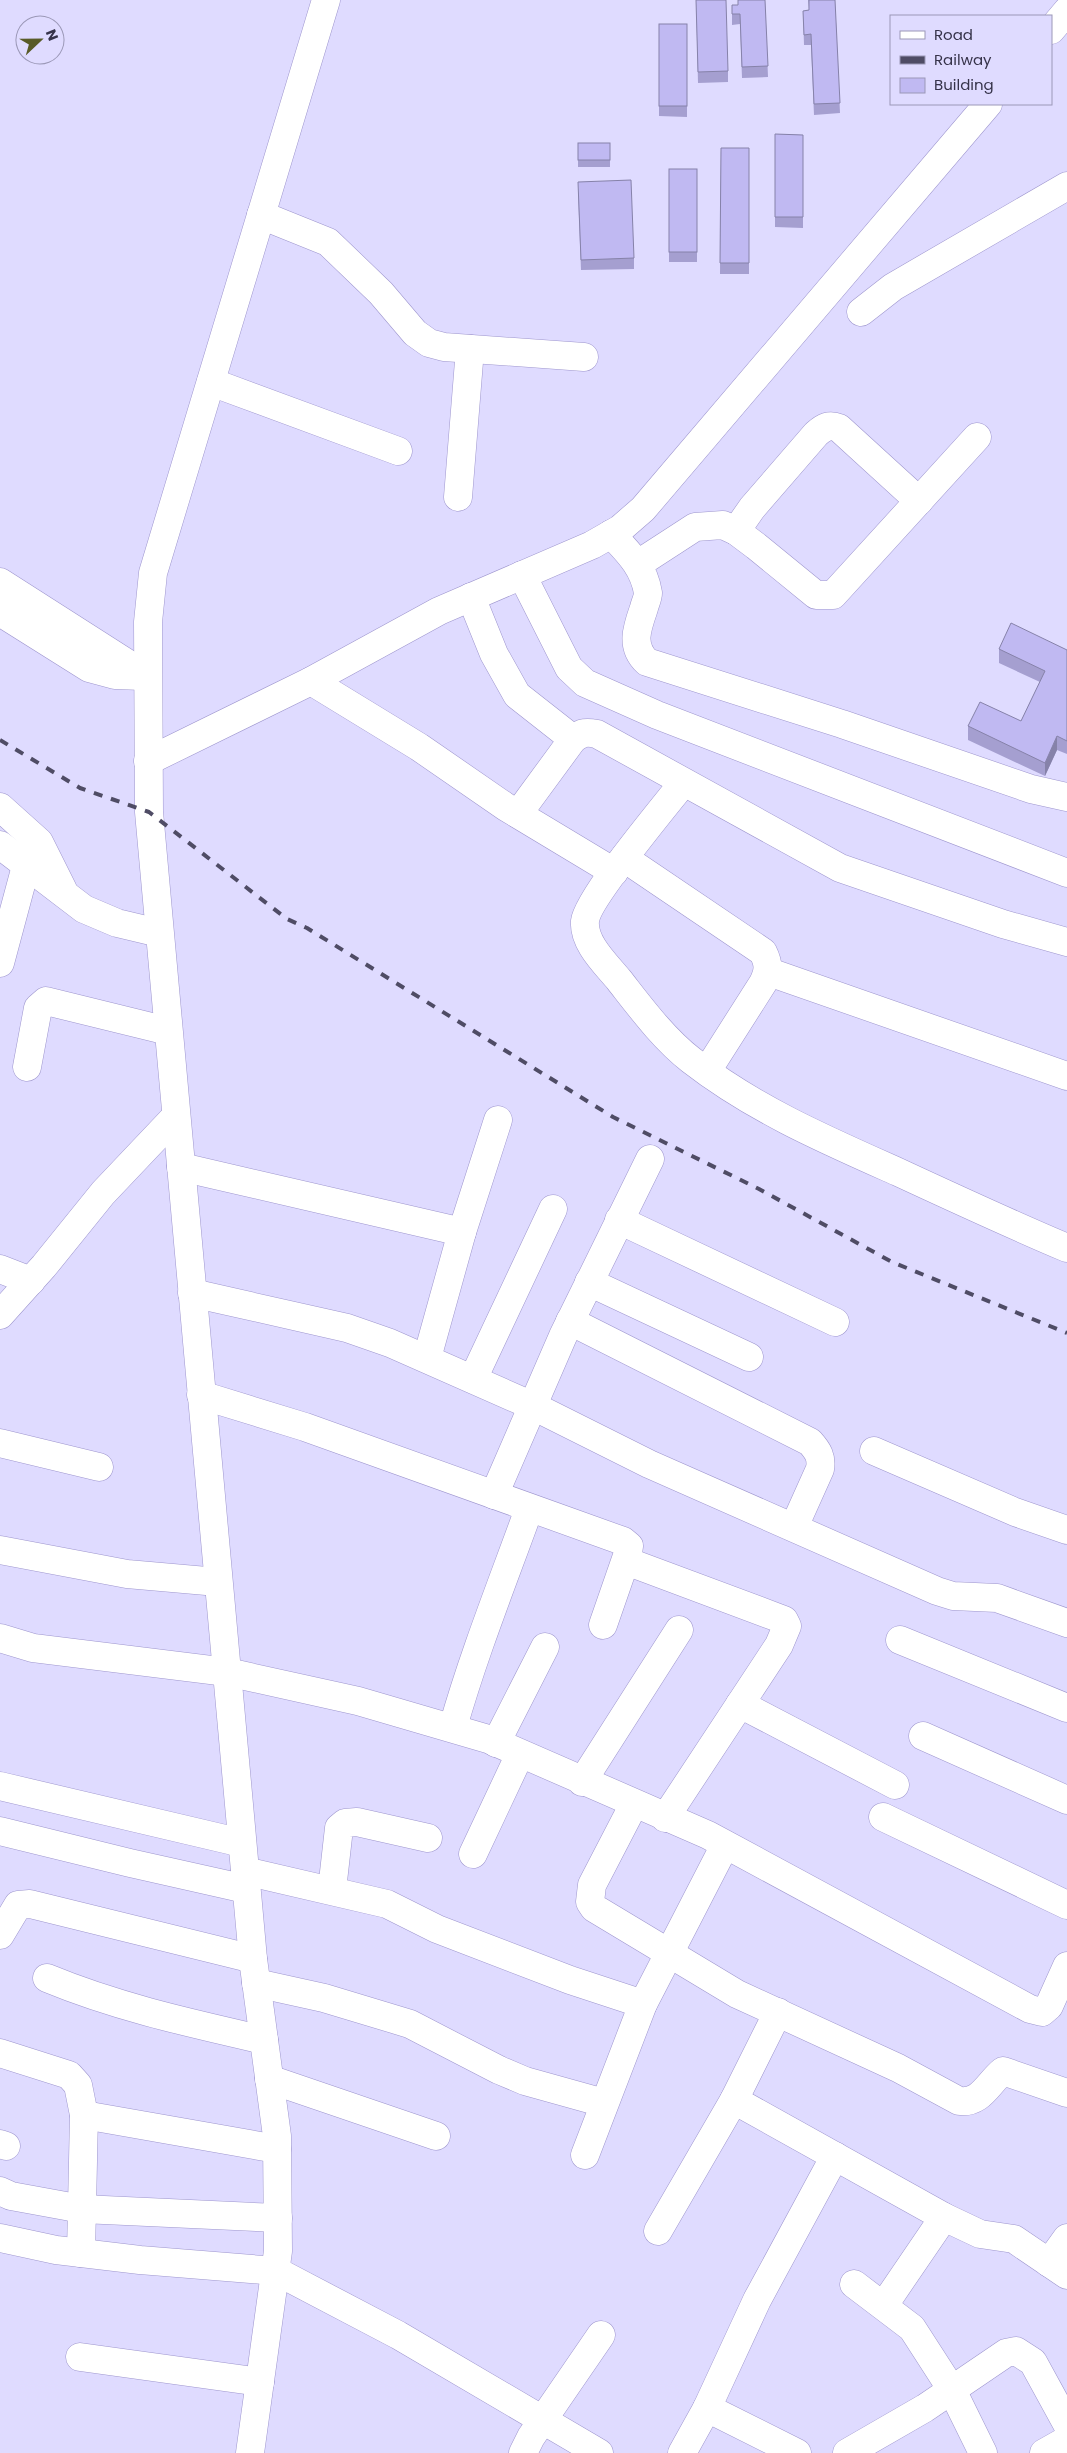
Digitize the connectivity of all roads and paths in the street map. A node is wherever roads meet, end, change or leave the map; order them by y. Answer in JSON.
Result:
{"nodes":[{"id":1,"x":322,"y":1,"type":"edge"},
{"id":2,"x":1067,"y":11,"type":"edge"},
{"id":3,"x":1052,"y":29,"type":"edge"},
{"id":4,"x":987,"y":105,"type":"edge"},
{"id":5,"x":1067,"y":186,"type":"edge"},
{"id":6,"x":261,"y":215,"type":"junction"},
{"id":7,"x":861,"y":312,"type":"dead end"},
{"id":8,"x":470,"y":349,"type":"junction"},
{"id":9,"x":584,"y":357,"type":"dead end"},
{"id":10,"x":211,"y":382,"type":"junction"},
{"id":11,"x":977,"y":437,"type":"dead end"},
{"id":12,"x":398,"y":451,"type":"dead end"},
{"id":13,"x":458,"y":497,"type":"dead end"},
{"id":14,"x":919,"y":501,"type":"junction"},
{"id":15,"x":736,"y":530,"type":"junction"},
{"id":16,"x":611,"y":534,"type":"junction"},
{"id":17,"x":638,"y":564,"type":"junction"},
{"id":18,"x":522,"y":575,"type":"junction"},
{"id":19,"x":0,"y":582,"type":"edge"},
{"id":20,"x":471,"y":597,"type":"junction"},
{"id":21,"x":0,"y":612,"type":"edge"},
{"id":22,"x":148,"y":676,"type":"junction"},
{"id":23,"x":311,"y":681,"type":"junction"},
{"id":24,"x":574,"y":739,"type":"junction"},
{"id":25,"x":148,"y":761,"type":"junction"},
{"id":26,"x":684,"y":784,"type":"junction"},
{"id":27,"x":1067,"y":797,"type":"edge"},
{"id":28,"x":0,"y":807,"type":"edge"},
{"id":29,"x":518,"y":814,"type":"junction"},
{"id":30,"x":0,"y":845,"type":"edge"},
{"id":31,"x":619,"y":865,"type":"junction"},
{"id":32,"x":26,"y":866,"type":"junction"},
{"id":33,"x":1067,"y":874,"type":"edge"},
{"id":34,"x":66,"y":894,"type":"junction"},
{"id":35,"x":159,"y":933,"type":"junction"},
{"id":36,"x":1067,"y":942,"type":"edge"},
{"id":37,"x":0,"y":963,"type":"edge"},
{"id":38,"x":769,"y":972,"type":"junction"},
{"id":39,"x":168,"y":1031,"type":"junction"},
{"id":40,"x":28,"y":1067,"type":"dead end"},
{"id":41,"x":707,"y":1071,"type":"junction"},
{"id":42,"x":1067,"y":1076,"type":"edge"},
{"id":43,"x":176,"y":1116,"type":"junction"},
{"id":44,"x":498,"y":1120,"type":"dead end"},
{"id":45,"x":650,"y":1159,"type":"dead end"},
{"id":46,"x":181,"y":1167,"type":"junction"},
{"id":47,"x":553,"y":1209,"type":"dead end"},
{"id":48,"x":620,"y":1220,"type":"junction"},
{"id":49,"x":462,"y":1232,"type":"junction"},
{"id":50,"x":1067,"y":1248,"type":"edge"},
{"id":51,"x":0,"y":1269,"type":"edge"},
{"id":52,"x":31,"y":1281,"type":"junction"},
{"id":53,"x":589,"y":1282,"type":"junction"},
{"id":54,"x":192,"y":1293,"type":"junction"},
{"id":55,"x":0,"y":1315,"type":"edge"},
{"id":56,"x":570,"y":1321,"type":"junction"},
{"id":57,"x":835,"y":1322,"type":"dead end"},
{"id":58,"x":427,"y":1358,"type":"junction"},
{"id":59,"x":749,"y":1358,"type":"dead end"},
{"id":60,"x":473,"y":1379,"type":"junction"},
{"id":61,"x":201,"y":1395,"type":"junction"},
{"id":62,"x":533,"y":1406,"type":"junction"},
{"id":63,"x":0,"y":1443,"type":"edge"},
{"id":64,"x":874,"y":1451,"type":"dead end"},
{"id":65,"x":99,"y":1467,"type":"dead end"},
{"id":66,"x":494,"y":1495,"type":"junction"},
{"id":67,"x":529,"y":1509,"type":"junction"},
{"id":68,"x":794,"y":1527,"type":"junction"},
{"id":69,"x":1067,"y":1530,"type":"edge"},
{"id":70,"x":0,"y":1550,"type":"edge"},
{"id":71,"x":626,"y":1561,"type":"junction"},
{"id":72,"x":218,"y":1582,"type":"junction"},
{"id":73,"x":1067,"y":1623,"type":"edge"},
{"id":74,"x":603,"y":1625,"type":"dead end"},
{"id":75,"x":680,"y":1630,"type":"dead end"},
{"id":76,"x":0,"y":1638,"type":"edge"},
{"id":77,"x":900,"y":1640,"type":"dead end"},
{"id":78,"x":545,"y":1647,"type":"dead end"},
{"id":79,"x":227,"y":1672,"type":"junction"},
{"id":80,"x":740,"y":1704,"type":"junction"},
{"id":81,"x":1067,"y":1708,"type":"edge"},
{"id":82,"x":453,"y":1727,"type":"junction"},
{"id":83,"x":923,"y":1736,"type":"dead end"},
{"id":84,"x":508,"y":1748,"type":"junction"},
{"id":85,"x":582,"y":1782,"type":"junction"},
{"id":86,"x":895,"y":1785,"type":"dead end"},
{"id":87,"x":0,"y":1786,"type":"edge"},
{"id":88,"x":1067,"y":1800,"type":"edge"},
{"id":89,"x":634,"y":1804,"type":"junction"},
{"id":90,"x":883,"y":1817,"type":"dead end"},
{"id":91,"x":665,"y":1818,"type":"junction"},
{"id":92,"x":0,"y":1831,"type":"edge"},
{"id":93,"x":428,"y":1838,"type":"dead end"},
{"id":94,"x":242,"y":1843,"type":"junction"},
{"id":95,"x":725,"y":1845,"type":"junction"},
{"id":96,"x":473,"y":1854,"type":"dead end"},
{"id":97,"x":245,"y":1880,"type":"junction"},
{"id":98,"x":332,"y":1890,"type":"junction"},
{"id":99,"x":1067,"y":1905,"type":"edge"},
{"id":100,"x":0,"y":1935,"type":"edge"},
{"id":101,"x":669,"y":1952,"type":"junction"},
{"id":102,"x":1066,"y":1970,"type":"edge"},
{"id":103,"x":254,"y":1971,"type":"junction"},
{"id":104,"x":47,"y":1978,"type":"dead end"},
{"id":105,"x":643,"y":2004,"type":"junction"},
{"id":106,"x":778,"y":2012,"type":"junction"},
{"id":107,"x":264,"y":2040,"type":"junction"},
{"id":108,"x":0,"y":2054,"type":"edge"},
{"id":109,"x":269,"y":2079,"type":"junction"},
{"id":110,"x":1067,"y":2093,"type":"edge"},
{"id":111,"x":734,"y":2100,"type":"junction"},
{"id":112,"x":604,"y":2103,"type":"junction"},
{"id":113,"x":84,"y":2115,"type":"junction"},
{"id":114,"x":436,"y":2136,"type":"dead end"},
{"id":115,"x":278,"y":2150,"type":"junction"},
{"id":116,"x":585,"y":2155,"type":"dead end"},
{"id":117,"x":835,"y":2156,"type":"junction"},
{"id":118,"x":0,"y":2191,"type":"edge"},
{"id":119,"x":82,"y":2209,"type":"junction"},
{"id":120,"x":278,"y":2218,"type":"junction"},
{"id":121,"x":944,"y":2218,"type":"junction"},
{"id":122,"x":658,"y":2231,"type":"dead end"},
{"id":123,"x":0,"y":2238,"type":"edge"},
{"id":124,"x":1067,"y":2238,"type":"edge"},
{"id":125,"x":81,"y":2253,"type":"junction"},
{"id":126,"x":1058,"y":2269,"type":"edge"},
{"id":127,"x":276,"y":2271,"type":"junction"},
{"id":128,"x":854,"y":2284,"type":"dead end"},
{"id":129,"x":884,"y":2305,"type":"junction"},
{"id":130,"x":601,"y":2335,"type":"dead end"},
{"id":131,"x":80,"y":2357,"type":"dead end"},
{"id":132,"x":260,"y":2382,"type":"junction"},
{"id":133,"x":952,"y":2390,"type":"junction"},
{"id":134,"x":707,"y":2408,"type":"junction"},
{"id":135,"x":544,"y":2419,"type":"junction"},
{"id":136,"x":1067,"y":2424,"type":"edge"},
{"id":137,"x":1067,"y":2440,"type":"edge"},
{"id":138,"x":250,"y":2453,"type":"edge"},
{"id":139,"x":523,"y":2453,"type":"edge"},
{"id":140,"x":598,"y":2453,"type":"edge"},
{"id":141,"x":682,"y":2453,"type":"edge"},
{"id":142,"x":796,"y":2453,"type":"edge"},
{"id":143,"x":847,"y":2453,"type":"edge"},
{"id":144,"x":983,"y":2453,"type":"edge"},
{"id":145,"x":1044,"y":2453,"type":"edge"}],
"edges":[{"from":1,"to":6,"type":"street"},
{"from":2,"to":3,"type":"street"},
{"from":4,"to":16,"type":"street"},
{"from":5,"to":7,"type":"street"},
{"from":6,"to":8,"type":"street"},
{"from":6,"to":10,"type":"street"},
{"from":8,"to":9,"type":"street"},
{"from":8,"to":13,"type":"street"},
{"from":10,"to":12,"type":"street"},
{"from":10,"to":22,"type":"street"},
{"from":11,"to":14,"type":"street"},
{"from":14,"to":15,"type":"street"},
{"from":14,"to":15,"type":"street"},
{"from":15,"to":17,"type":"street"},
{"from":16,"to":17,"type":"street"},
{"from":16,"to":18,"type":"street"},
{"from":17,"to":27,"type":"street"},
{"from":18,"to":20,"type":"street"},
{"from":18,"to":33,"type":"street"},
{"from":19,"to":22,"type":"street"},
{"from":20,"to":23,"type":"street"},
{"from":20,"to":24,"type":"street"},
{"from":21,"to":22,"type":"street"},
{"from":22,"to":25,"type":"street"},
{"from":23,"to":25,"type":"street"},
{"from":23,"to":29,"type":"street"},
{"from":24,"to":26,"type":"street"},
{"from":24,"to":29,"type":"street"},
{"from":25,"to":35,"type":"street"},
{"from":26,"to":31,"type":"street"},
{"from":26,"to":36,"type":"street"},
{"from":28,"to":34,"type":"street"},
{"from":29,"to":31,"type":"street"},
{"from":30,"to":32,"type":"street"},
{"from":31,"to":38,"type":"street"},
{"from":31,"to":41,"type":"street"},
{"from":32,"to":34,"type":"street"},
{"from":32,"to":37,"type":"street"},
{"from":34,"to":35,"type":"street"},
{"from":35,"to":39,"type":"street"},
{"from":38,"to":41,"type":"street"},
{"from":38,"to":42,"type":"street"},
{"from":39,"to":40,"type":"street"},
{"from":39,"to":43,"type":"street"},
{"from":41,"to":50,"type":"street"},
{"from":43,"to":46,"type":"street"},
{"from":43,"to":52,"type":"street"},
{"from":44,"to":49,"type":"street"},
{"from":45,"to":48,"type":"street"},
{"from":46,"to":49,"type":"street"},
{"from":46,"to":54,"type":"street"},
{"from":47,"to":60,"type":"street"},
{"from":48,"to":53,"type":"street"},
{"from":48,"to":57,"type":"street"},
{"from":49,"to":58,"type":"street"},
{"from":51,"to":52,"type":"street"},
{"from":52,"to":55,"type":"street"},
{"from":53,"to":56,"type":"street"},
{"from":53,"to":59,"type":"street"},
{"from":54,"to":58,"type":"street"},
{"from":54,"to":61,"type":"street"},
{"from":56,"to":62,"type":"street"},
{"from":56,"to":68,"type":"street"},
{"from":58,"to":60,"type":"street"},
{"from":60,"to":62,"type":"street"},
{"from":61,"to":66,"type":"street"},
{"from":61,"to":72,"type":"street"},
{"from":62,"to":66,"type":"street"},
{"from":62,"to":68,"type":"street"},
{"from":63,"to":65,"type":"street"},
{"from":64,"to":69,"type":"street"},
{"from":66,"to":67,"type":"street"},
{"from":67,"to":71,"type":"street"},
{"from":67,"to":82,"type":"street"},
{"from":68,"to":73,"type":"street"},
{"from":70,"to":72,"type":"street"},
{"from":71,"to":74,"type":"street"},
{"from":71,"to":80,"type":"street"},
{"from":72,"to":79,"type":"street"},
{"from":75,"to":85,"type":"street"},
{"from":76,"to":79,"type":"street"},
{"from":77,"to":81,"type":"street"},
{"from":78,"to":84,"type":"street"},
{"from":79,"to":82,"type":"street"},
{"from":79,"to":94,"type":"street"},
{"from":80,"to":86,"type":"street"},
{"from":80,"to":91,"type":"street"},
{"from":82,"to":84,"type":"street"},
{"from":83,"to":88,"type":"street"},
{"from":84,"to":85,"type":"street"},
{"from":84,"to":96,"type":"street"},
{"from":85,"to":89,"type":"street"},
{"from":87,"to":94,"type":"street"},
{"from":89,"to":91,"type":"street"},
{"from":89,"to":101,"type":"street"},
{"from":90,"to":99,"type":"street"},
{"from":91,"to":95,"type":"street"},
{"from":92,"to":97,"type":"street"},
{"from":93,"to":98,"type":"street"},
{"from":94,"to":97,"type":"street"},
{"from":95,"to":101,"type":"street"},
{"from":95,"to":102,"type":"street"},
{"from":97,"to":98,"type":"street"},
{"from":97,"to":103,"type":"street"},
{"from":98,"to":105,"type":"street"},
{"from":100,"to":103,"type":"street"},
{"from":101,"to":105,"type":"street"},
{"from":101,"to":106,"type":"street"},
{"from":103,"to":107,"type":"street"},
{"from":103,"to":112,"type":"street"},
{"from":104,"to":107,"type":"street"},
{"from":105,"to":112,"type":"street"},
{"from":106,"to":110,"type":"street"},
{"from":106,"to":111,"type":"street"},
{"from":107,"to":109,"type":"street"},
{"from":108,"to":113,"type":"street"},
{"from":109,"to":114,"type":"street"},
{"from":109,"to":115,"type":"street"},
{"from":111,"to":117,"type":"street"},
{"from":111,"to":122,"type":"street"},
{"from":112,"to":116,"type":"street"},
{"from":113,"to":115,"type":"street"},
{"from":113,"to":119,"type":"street"},
{"from":115,"to":120,"type":"street"},
{"from":117,"to":121,"type":"street"},
{"from":117,"to":134,"type":"street"},
{"from":118,"to":119,"type":"street"},
{"from":119,"to":120,"type":"street"},
{"from":119,"to":125,"type":"street"},
{"from":120,"to":127,"type":"street"},
{"from":121,"to":126,"type":"street"},
{"from":121,"to":129,"type":"street"},
{"from":123,"to":125,"type":"street"},
{"from":124,"to":126,"type":"street"},
{"from":125,"to":127,"type":"street"},
{"from":127,"to":132,"type":"street"},
{"from":127,"to":135,"type":"street"},
{"from":128,"to":129,"type":"street"},
{"from":129,"to":133,"type":"street"},
{"from":130,"to":135,"type":"street"},
{"from":131,"to":132,"type":"street"},
{"from":132,"to":138,"type":"street"},
{"from":133,"to":136,"type":"street"},
{"from":133,"to":143,"type":"street"},
{"from":133,"to":144,"type":"street"},
{"from":134,"to":141,"type":"street"},
{"from":134,"to":142,"type":"street"},
{"from":135,"to":139,"type":"street"},
{"from":135,"to":140,"type":"street"},
{"from":137,"to":145,"type":"street"}]}
